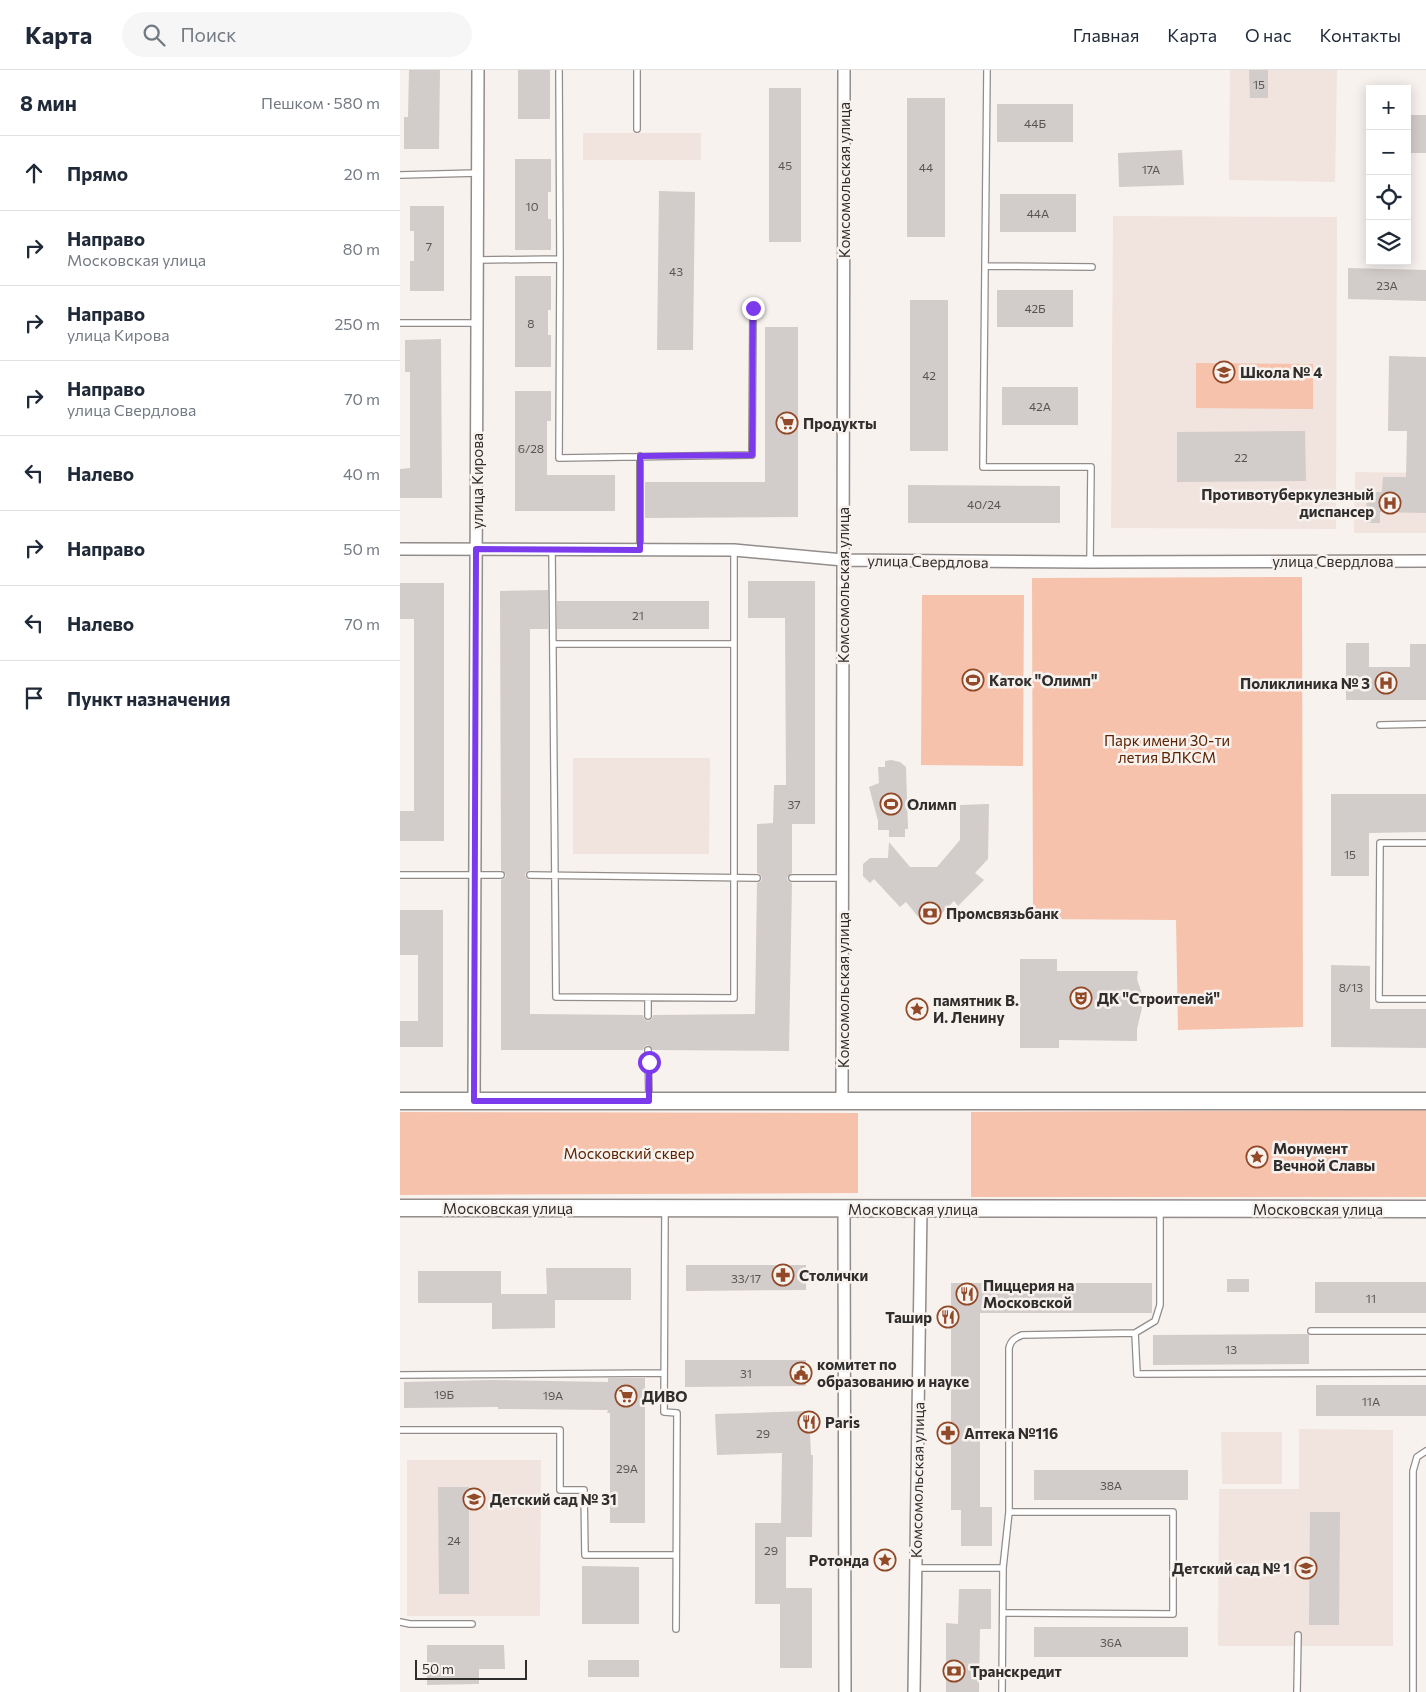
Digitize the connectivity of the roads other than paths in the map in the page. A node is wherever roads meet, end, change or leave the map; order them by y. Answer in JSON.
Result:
{"nodes":[{"id":1,"x":478,"y":70,"type":"edge"},
{"id":2,"x":559,"y":70,"type":"edge"},
{"id":3,"x":638,"y":70,"type":"edge"},
{"id":4,"x":844,"y":70,"type":"edge"},
{"id":5,"x":987,"y":70,"type":"edge"},
{"id":6,"x":637,"y":129,"type":"dead end"},
{"id":7,"x":478,"y":173,"type":"junction"},
{"id":8,"x":400,"y":175,"type":"edge"},
{"id":9,"x":478,"y":260,"type":"junction"},
{"id":10,"x":560,"y":260,"type":"junction"},
{"id":11,"x":985,"y":266,"type":"junction"},
{"id":12,"x":1092,"y":266,"type":"dead end"},
{"id":13,"x":753,"y":308,"type":"dead end"},
{"id":14,"x":400,"y":323,"type":"edge"},
{"id":15,"x":478,"y":323,"type":"junction"},
{"id":16,"x":640,"y":456,"type":"junction"},
{"id":17,"x":400,"y":549,"type":"edge"},
{"id":18,"x":476,"y":549,"type":"junction"},
{"id":19,"x":552,"y":550,"type":"junction"},
{"id":20,"x":640,"y":550,"type":"junction"},
{"id":21,"x":734,"y":550,"type":"junction"},
{"id":22,"x":843,"y":560,"type":"junction"},
{"id":23,"x":1426,"y":561,"type":"edge"},
{"id":24,"x":1090,"y":562,"type":"junction"},
{"id":25,"x":553,"y":644,"type":"junction"},
{"id":26,"x":734,"y":644,"type":"junction"},
{"id":27,"x":1426,"y":724,"type":"edge"},
{"id":28,"x":1380,"y":725,"type":"dead end"},
{"id":29,"x":1426,"y":843,"type":"edge"},
{"id":30,"x":400,"y":875,"type":"edge"},
{"id":31,"x":476,"y":875,"type":"junction"},
{"id":32,"x":501,"y":875,"type":"dead end"},
{"id":33,"x":530,"y":875,"type":"dead end"},
{"id":34,"x":555,"y":875,"type":"junction"},
{"id":35,"x":735,"y":878,"type":"junction"},
{"id":36,"x":757,"y":878,"type":"dead end"},
{"id":37,"x":792,"y":878,"type":"dead end"},
{"id":38,"x":843,"y":878,"type":"junction"},
{"id":39,"x":648,"y":998,"type":"junction"},
{"id":40,"x":1426,"y":999,"type":"edge"},
{"id":41,"x":648,"y":1016,"type":"dead end"},
{"id":42,"x":648,"y":1050,"type":"dead end"},
{"id":43,"x":400,"y":1101,"type":"edge"},
{"id":44,"x":474,"y":1101,"type":"junction"},
{"id":45,"x":649,"y":1101,"type":"junction"},
{"id":46,"x":842,"y":1101,"type":"junction"},
{"id":47,"x":1426,"y":1101,"type":"edge"},
{"id":48,"x":400,"y":1208,"type":"edge"},
{"id":49,"x":665,"y":1208,"type":"junction"},
{"id":50,"x":844,"y":1208,"type":"junction"},
{"id":51,"x":920,"y":1208,"type":"junction"},
{"id":52,"x":1160,"y":1209,"type":"junction"},
{"id":53,"x":1426,"y":1209,"type":"edge"},
{"id":54,"x":1312,"y":1331,"type":"dead end"},
{"id":55,"x":1426,"y":1331,"type":"edge"},
{"id":56,"x":1135,"y":1333,"type":"junction"},
{"id":57,"x":664,"y":1373,"type":"junction"},
{"id":58,"x":1426,"y":1374,"type":"edge"},
{"id":59,"x":400,"y":1375,"type":"edge"},
{"id":60,"x":400,"y":1430,"type":"edge"},
{"id":61,"x":1426,"y":1451,"type":"edge"},
{"id":62,"x":1008,"y":1512,"type":"junction"},
{"id":63,"x":676,"y":1556,"type":"junction"},
{"id":64,"x":916,"y":1568,"type":"junction"},
{"id":65,"x":1003,"y":1568,"type":"junction"},
{"id":66,"x":1004,"y":1613,"type":"junction"},
{"id":67,"x":400,"y":1622,"type":"edge"},
{"id":68,"x":472,"y":1624,"type":"dead end"},
{"id":69,"x":676,"y":1629,"type":"dead end"},
{"id":70,"x":1298,"y":1635,"type":"dead end"},
{"id":71,"x":845,"y":1692,"type":"edge"},
{"id":72,"x":914,"y":1692,"type":"edge"},
{"id":73,"x":1002,"y":1692,"type":"edge"},
{"id":74,"x":1297,"y":1692,"type":"edge"},
{"id":75,"x":1413,"y":1692,"type":"edge"}],
"edges":[{"from":1,"to":7,"type":"street","name":"улица Кирова"},
{"from":2,"to":10,"type":"lane"},
{"from":3,"to":6,"type":"lane"},
{"from":4,"to":22,"type":"street","name":"Комсомольская улица"},
{"from":5,"to":11,"type":"lane"},
{"from":7,"to":8,"type":"lane"},
{"from":7,"to":9,"type":"street","name":"улица Кирова"},
{"from":9,"to":10,"type":"lane"},
{"from":9,"to":15,"type":"street","name":"улица Кирова"},
{"from":10,"to":16,"type":"lane"},
{"from":11,"to":12,"type":"lane"},
{"from":11,"to":24,"type":"lane"},
{"from":13,"to":16,"type":"lane"},
{"from":14,"to":15,"type":"lane"},
{"from":15,"to":18,"type":"street","name":"улица Кирова"},
{"from":16,"to":20,"type":"lane"},
{"from":17,"to":18,"type":"street","name":"улица Свердлова"},
{"from":18,"to":19,"type":"street","name":"улица Свердлова"},
{"from":18,"to":31,"type":"street","name":"улица Кирова"},
{"from":19,"to":20,"type":"street","name":"улица Свердлова"},
{"from":19,"to":25,"type":"lane"},
{"from":20,"to":21,"type":"street","name":"улица Свердлова"},
{"from":21,"to":22,"type":"street","name":"улица Свердлова"},
{"from":21,"to":26,"type":"lane"},
{"from":22,"to":24,"type":"street","name":"улица Свердлова"},
{"from":22,"to":38,"type":"street","name":"Комсомольская улица"},
{"from":23,"to":24,"type":"street","name":"улица Свердлова"},
{"from":25,"to":26,"type":"lane"},
{"from":25,"to":34,"type":"lane"},
{"from":26,"to":35,"type":"lane"},
{"from":27,"to":28,"type":"lane"},
{"from":29,"to":40,"type":"lane"},
{"from":30,"to":31,"type":"lane"},
{"from":31,"to":32,"type":"lane"},
{"from":31,"to":44,"type":"street","name":"улица Кирова"},
{"from":33,"to":34,"type":"lane"},
{"from":34,"to":35,"type":"lane"},
{"from":34,"to":39,"type":"lane"},
{"from":35,"to":36,"type":"lane"},
{"from":35,"to":39,"type":"lane"},
{"from":37,"to":38,"type":"lane"},
{"from":38,"to":46,"type":"street","name":"Комсомольская улица"},
{"from":39,"to":41,"type":"lane"},
{"from":42,"to":45,"type":"lane"},
{"from":43,"to":44,"type":"main road"},
{"from":44,"to":45,"type":"main road"},
{"from":45,"to":46,"type":"main road"},
{"from":46,"to":47,"type":"main road"},
{"from":48,"to":49,"type":"main road","name":"Московская улица"},
{"from":49,"to":50,"type":"main road","name":"Московская улица"},
{"from":49,"to":57,"type":"lane"},
{"from":50,"to":51,"type":"main road","name":"Московская улица"},
{"from":50,"to":71,"type":"street"},
{"from":51,"to":52,"type":"main road","name":"Московская улица"},
{"from":51,"to":64,"type":"street","name":"Комсомольская улица"},
{"from":52,"to":53,"type":"main road","name":"Московская улица"},
{"from":52,"to":56,"type":"lane"},
{"from":54,"to":55,"type":"lane"},
{"from":56,"to":58,"type":"lane"},
{"from":56,"to":62,"type":"lane"},
{"from":57,"to":59,"type":"lane"},
{"from":57,"to":63,"type":"lane"},
{"from":60,"to":63,"type":"lane"},
{"from":61,"to":75,"type":"lane"},
{"from":62,"to":65,"type":"lane"},
{"from":62,"to":66,"type":"lane"},
{"from":63,"to":69,"type":"lane"},
{"from":64,"to":65,"type":"lane"},
{"from":64,"to":72,"type":"street","name":"Комсомольская улица"},
{"from":65,"to":66,"type":"lane"},
{"from":66,"to":73,"type":"lane"},
{"from":67,"to":68,"type":"lane"},
{"from":70,"to":74,"type":"lane"}]}
